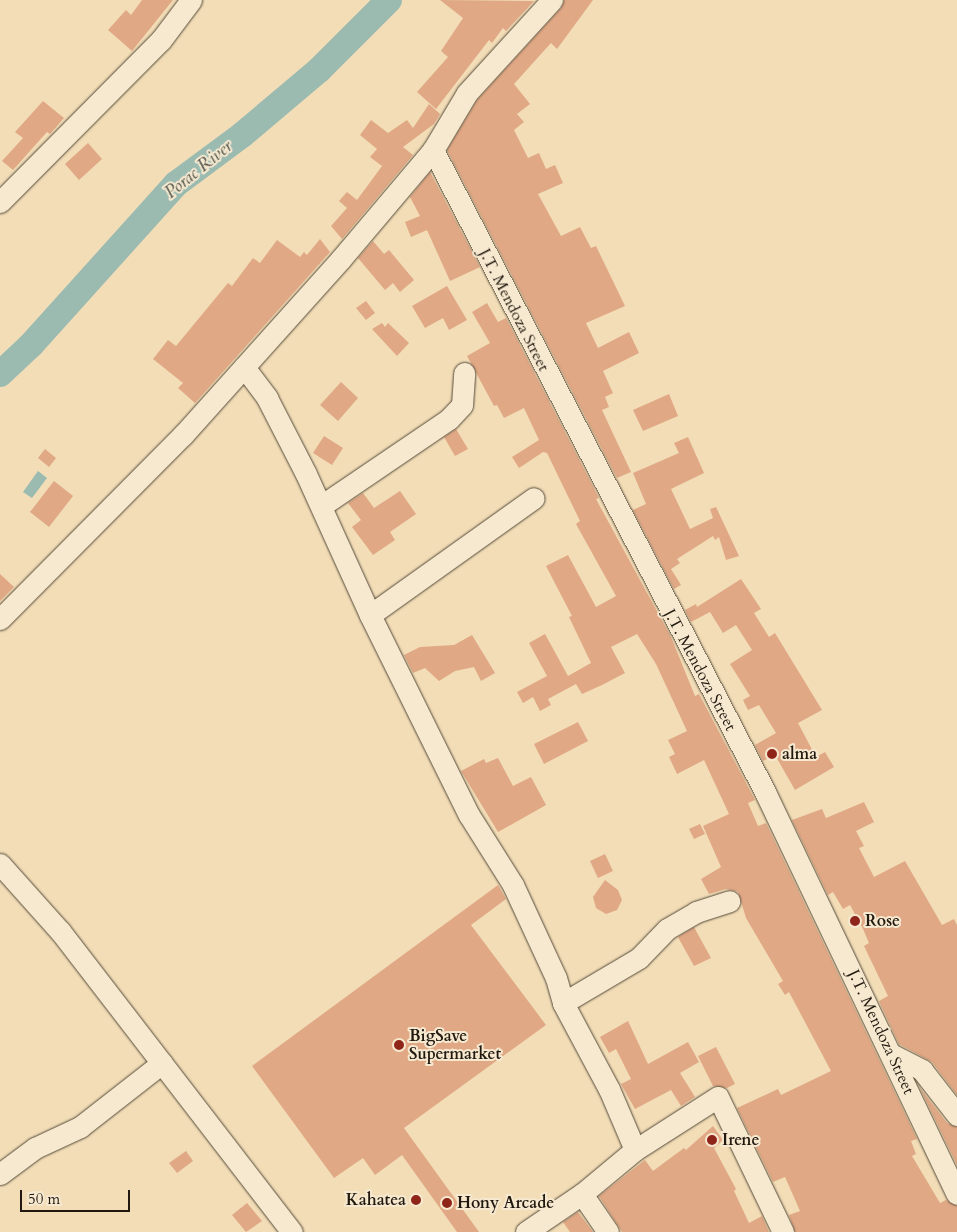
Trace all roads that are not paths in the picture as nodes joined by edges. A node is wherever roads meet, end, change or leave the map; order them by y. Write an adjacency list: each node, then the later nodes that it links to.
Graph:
1 (191, 0): 4 (street)
2 (552, 0): 3 (street)
3 (433, 150): 5 (street); 14 (street, J.T. Mendoza Street)
4 (0, 202)
5 (244, 367): 8 (street); 10 (street)
6 (464, 372): 8 (street)
7 (534, 498): 9 (street)
8 (321, 506): 9 (street)
9 (370, 615): 13 (street)
10 (0, 619)
11 (0, 864): 15 (street)
12 (729, 901): 13 (street)
13 (563, 1003): 17 (street)
14 (893, 1055): 16 (street); 20 (street, J.T. Mendoza Street)
15 (162, 1063): 18 (street); 21 (street)
16 (957, 1115)
17 (635, 1150): 19 (street); 24 (street)
18 (0, 1174)
19 (582, 1194): 22 (street); 23 (street)
20 (957, 1194)
21 (292, 1232)
22 (526, 1232)
23 (608, 1232)
24 (783, 1232)

